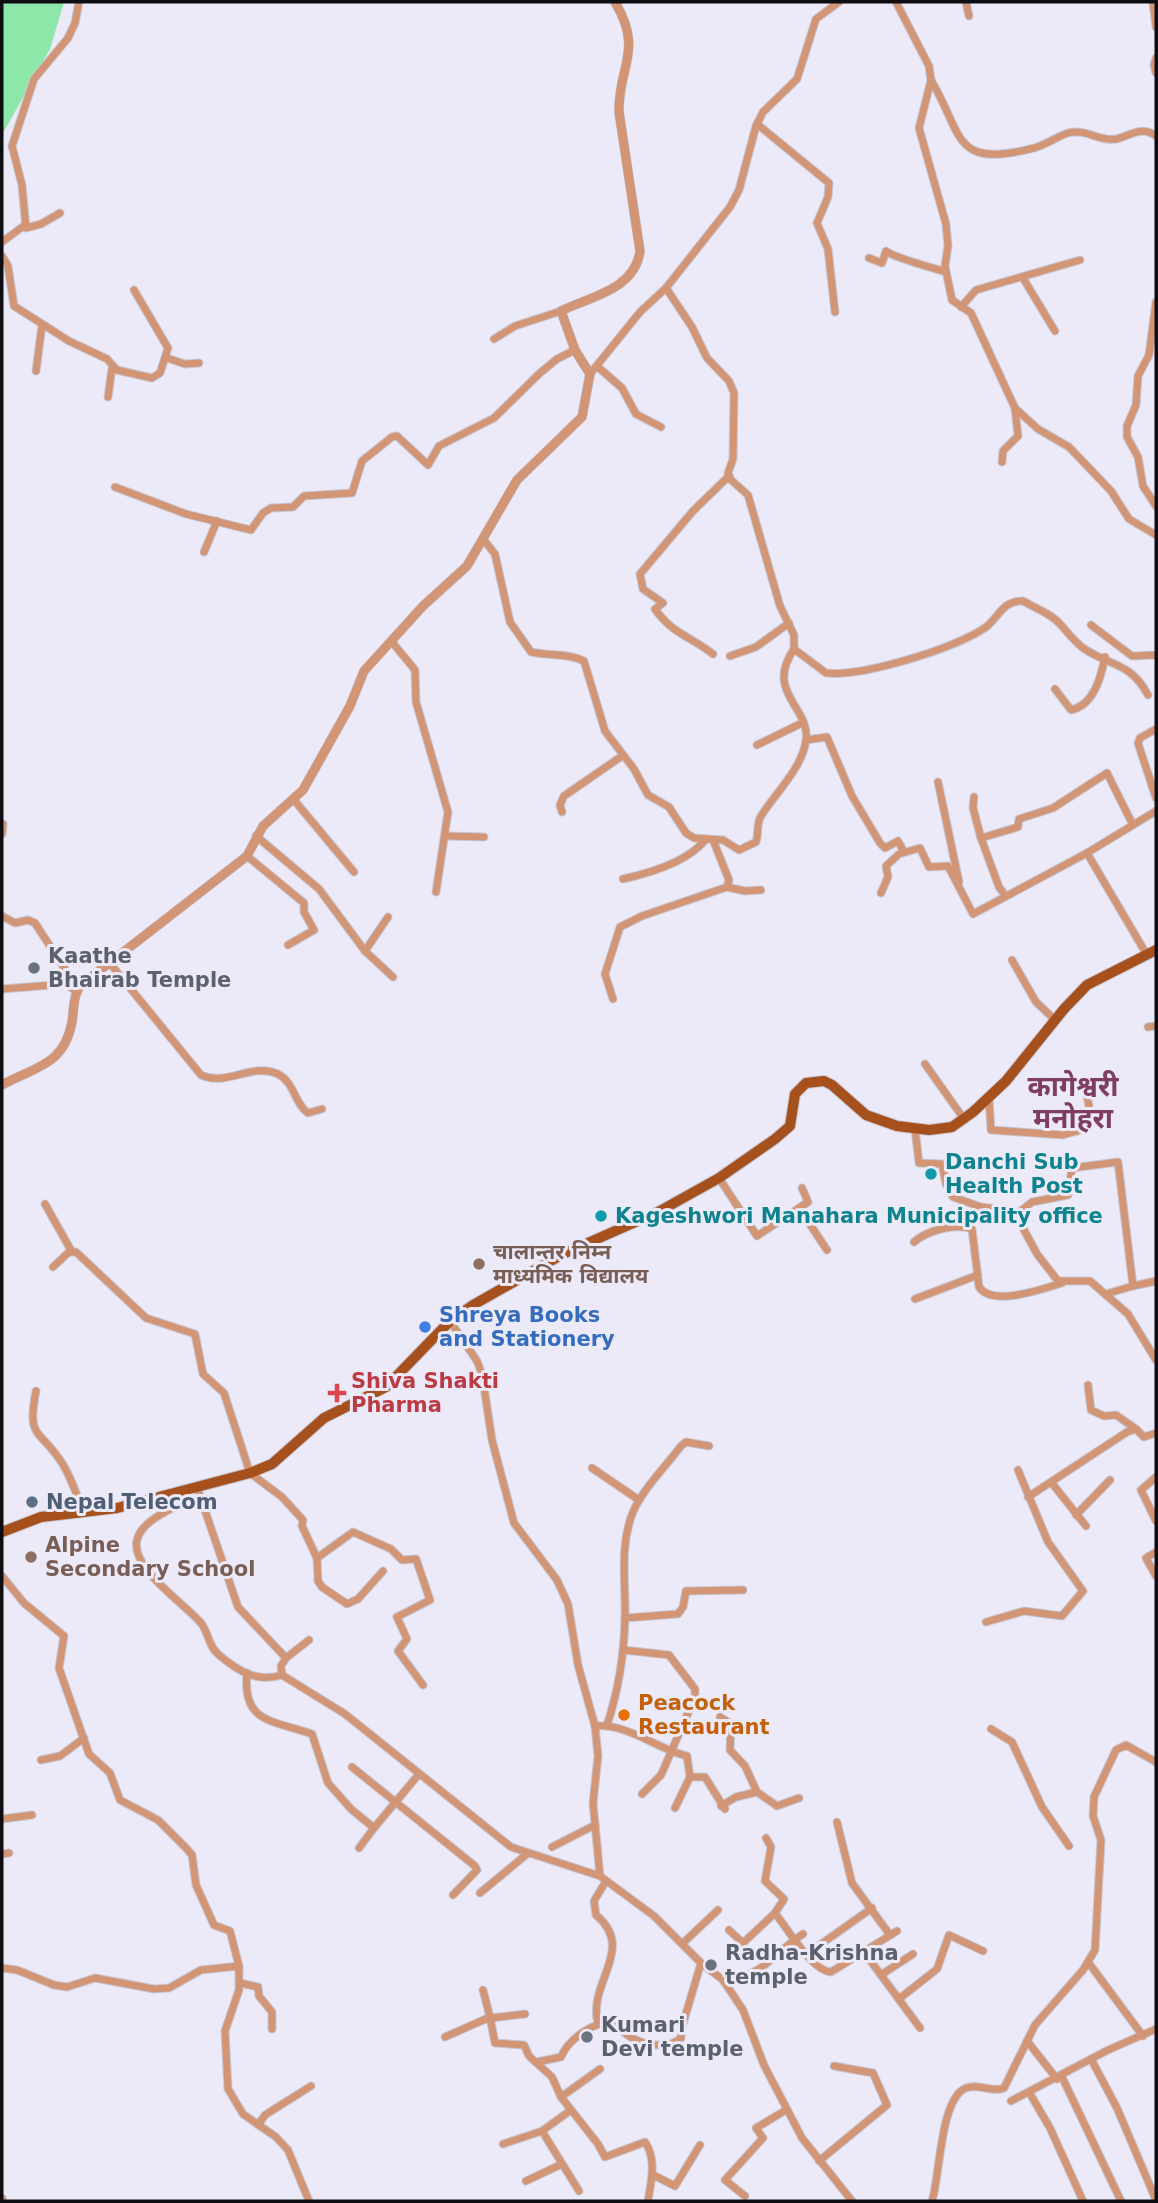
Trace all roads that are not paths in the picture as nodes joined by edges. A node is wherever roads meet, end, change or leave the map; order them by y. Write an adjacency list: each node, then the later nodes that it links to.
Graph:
1 (79, 2): 15 (street)
2 (615, 2): 26 (street)
3 (839, 2): 12 (street)
4 (896, 2): 11 (street)
5 (966, 2): 7 (street)
6 (1153, 2): 8 (street)
7 (969, 16)
8 (1156, 27)
9 (1156, 58): 10 (street)
10 (1156, 73)
11 (930, 80): 13 (street); 20 (street)
12 (757, 124): 22 (street); 27 (street)
13 (1156, 136)
14 (60, 213): 15 (street)
15 (25, 225): 16 (street)
16 (2, 242)
17 (2, 256): 28 (street)
18 (869, 258): 20 (street)
19 (1080, 260): 21 (street)
20 (946, 272): 25 (street)
21 (1023, 278): 25 (street); 29 (street)
22 (666, 288): 34 (street); 42 (street)
23 (134, 290): 32 (street)
24 (1156, 302): 44 (street)
25 (961, 307): 39 (street)
26 (561, 311): 30 (street); 31 (street)
27 (835, 312)
28 (42, 325): 35 (street); 36 (street)
29 (1055, 331)
30 (494, 339)
31 (575, 351): 37 (street); 45 (street)
32 (167, 358): 33 (street); 35 (street)
33 (199, 363)
34 (598, 367): 37 (street); 40 (street)
35 (112, 368): 38 (street)
36 (36, 371)
37 (590, 374): 47 (street)
38 (108, 397)
39 (1015, 408): 41 (street); 46 (street)
40 (661, 428)
41 (1002, 462)
42 (729, 476): 49 (street); 53 (street)
43 (115, 487): 45 (street)
44 (1156, 506)
45 (217, 521): 48 (street)
46 (1156, 535)
47 (482, 539): 51 (street); 63 (street)
48 (204, 552)
49 (789, 623): 52 (street); 55 (street)
50 (1091, 625): 54 (street)
51 (392, 642): 67 (street); 74 (street)
52 (794, 649): 56 (street); 59 (street)
53 (713, 654)
54 (1156, 655)
55 (730, 656)
56 (1105, 657): 57 (street); 58 (street)
57 (1055, 689)
58 (1148, 695)
59 (802, 723): 61 (street); 62 (street)
60 (1156, 729): 66 (street)
61 (806, 740): 77 (street); 78 (street)
62 (757, 745)
63 (622, 756): 69 (street); 77 (street)
64 (939, 782): 84 (street)
65 (974, 797): 76 (street)
66 (1156, 798)
67 (294, 800): 73 (street); 81 (street)
68 (1156, 811): 70 (street)
69 (562, 812)
70 (1132, 823): 76 (street); 79 (street)
71 (4, 824): 72 (street)
72 (2, 834)
73 (256, 836): 80 (street); 92 (street)
74 (446, 836): 75 (street); 86 (street)
75 (484, 837)
76 (981, 838): 88 (street)
77 (710, 840): 82 (street); 83 (street)
78 (904, 852): 84 (street); 87 (street)
79 (1087, 853): 88 (street); 93 (street)
80 (247, 856): 91 (street); 95 (street)
81 (354, 872)
82 (623, 879)
83 (727, 887): 85 (street); 99 (street)
84 (961, 889): 88 (street)
85 (761, 890)
86 (436, 892)
87 (881, 893)
88 (1005, 895)
89 (2, 916): 98 (street)
90 (388, 917): 92 (street)
91 (288, 945)
92 (365, 951): 96 (street)
93 (1152, 952): 100 (main road)
94 (1012, 960): 100 (street)
95 (108, 961): 98 (street); 105 (street)
96 (393, 977)
97 (2, 989): 98 (street)
98 (77, 990): 102 (street)
99 (613, 999)
100 (1055, 1020): 104 (main road)
101 (925, 1064): 106 (street)
102 (2, 1085)
103 (1085, 1086): 104 (street)
104 (989, 1098): 106 (main road)
105 (322, 1109)
106 (964, 1119): 107 (main road)
107 (915, 1129): 108 (main road); 112 (street)
108 (719, 1178): 111 (street); 123 (main road)
109 (802, 1188): 111 (street)
110 (45, 1204): 115 (street)
111 (799, 1208): 114 (street)
112 (1016, 1215): 119 (street); 120 (street)
113 (914, 1242): 117 (street)
114 (827, 1250)
115 (72, 1252): 116 (street); 132 (street)
116 (53, 1267)
117 (978, 1275): 119 (street); 122 (street)
118 (1156, 1281): 120 (street)
119 (1062, 1283): 121 (street)
120 (1133, 1286): 121 (street)
121 (1106, 1294): 124 (street)
122 (915, 1299)
123 (450, 1321): 132 (main road); 161 (street)
124 (1156, 1360)
125 (1088, 1385): 127 (street)
126 (36, 1391): 140 (street)
127 (1136, 1429): 128 (street); 135 (street)
128 (1156, 1433)
129 (709, 1446): 139 (street)
130 (592, 1468): 139 (street)
131 (1018, 1470): 138 (street)
132 (250, 1473): 136 (main road); 146 (street)
133 (1156, 1477): 142 (street)
134 (1110, 1480): 141 (street)
135 (1051, 1482): 138 (street); 141 (street)
136 (197, 1487): 137 (main road); 155 (street)
137 (182, 1491): 140 (main road); 156 (street)
138 (1028, 1497): 152 (street)
139 (639, 1500): 151 (street)
140 (83, 1512): 144 (main road)
141 (1076, 1515): 143 (street)
142 (1156, 1521)
143 (1086, 1527)
144 (2, 1532)
145 (1156, 1552): 149 (street)
146 (317, 1558): 147 (street); 158 (street)
147 (383, 1571)
148 (2, 1576): 163 (street)
149 (1156, 1576)
150 (743, 1590): 151 (street)
151 (625, 1618): 154 (street)
152 (986, 1622)
153 (309, 1640): 155 (street)
154 (623, 1650): 160 (street); 164 (street)
155 (286, 1658): 157 (street)
156 (247, 1673): 157 (street); 179 (street)
157 (282, 1675): 168 (street)
158 (423, 1685)
159 (720, 1717): 170 (street)
160 (607, 1725): 161 (street); 164 (street)
161 (595, 1726): 178 (street)
162 (991, 1730): 181 (street)
163 (84, 1738): 165 (street); 201 (street)
164 (671, 1753): 169 (street); 171 (street)
165 (41, 1760)
166 (1156, 1762): 199 (street)
167 (352, 1767): 173 (street)
168 (419, 1774): 173 (street); 184 (street)
169 (690, 1777): 170 (street); 174 (street)
170 (757, 1793): 172 (street)
171 (642, 1794)
172 (799, 1798)
173 (394, 1802): 179 (street); 187 (street)
174 (675, 1808)
175 (32, 1815): 176 (street)
176 (2, 1819)
177 (837, 1822): 188 (street)
178 (595, 1825): 182 (street); 185 (street)
179 (374, 1828): 183 (street)
180 (766, 1838): 190 (street)
181 (1069, 1846)
182 (552, 1847)
183 (359, 1848)
184 (527, 1854): 185 (street); 186 (street)
185 (603, 1879): 194 (street); 210 (street)
186 (480, 1893)
187 (453, 1895)
188 (872, 1908): 196 (street); 197 (street)
189 (718, 1910): 194 (street)
190 (775, 1913): 191 (street); 193 (street)
191 (729, 1930)
192 (803, 1934): 193 (street)
193 (795, 1939): 197 (street); 204 (street)
194 (683, 1943): 200 (street)
195 (983, 1951): 207 (street)
196 (864, 1952): 197 (street); 203 (street)
197 (807, 1954)
198 (913, 1954): 203 (street)
199 (1088, 1962): 214 (street); 216 (street)
200 (701, 1963): 204 (street); 210 (street)
201 (239, 1966): 202 (street); 205 (street)
202 (2, 1968)
203 (881, 1975): 207 (street)
204 (723, 1980): 227 (street)
205 (240, 1983): 212 (street); 228 (street)
206 (483, 1990): 209 (street)
207 (899, 1999): 211 (street)
208 (525, 2014): 209 (street)
209 (490, 2017): 215 (street); 218 (street)
210 (598, 2023): 218 (street)
211 (920, 2028)
212 (272, 2029)
213 (1156, 2029): 214 (street)
214 (1143, 2036): 217 (street)
215 (445, 2037)
216 (1027, 2041): 221 (street); 242 (street)
217 (1091, 2059): 221 (street); 238 (street)
218 (537, 2062): 224 (street)
219 (834, 2066): 232 (street)
220 (600, 2069): 224 (street)
221 (1059, 2078): 223 (street); 244 (street)
222 (311, 2086): 228 (street)
223 (1030, 2092): 225 (street); 243 (street)
224 (561, 2097): 226 (street)
225 (1011, 2101)
226 (571, 2110): 229 (street); 234 (street)
227 (786, 2110): 232 (street); 237 (street)
228 (258, 2125): 239 (street)
229 (542, 2131): 230 (street); 233 (street)
230 (503, 2144)
231 (700, 2145): 234 (street)
232 (819, 2161): 241 (street)
233 (562, 2164): 235 (street); 236 (street)
234 (653, 2175): 240 (street)
235 (526, 2181)
236 (579, 2192)
237 (745, 2196)
238 (1156, 2200)
239 (309, 2201)
240 (648, 2201)
241 (852, 2201)
242 (932, 2201)
243 (1083, 2201)
244 (1121, 2201)

